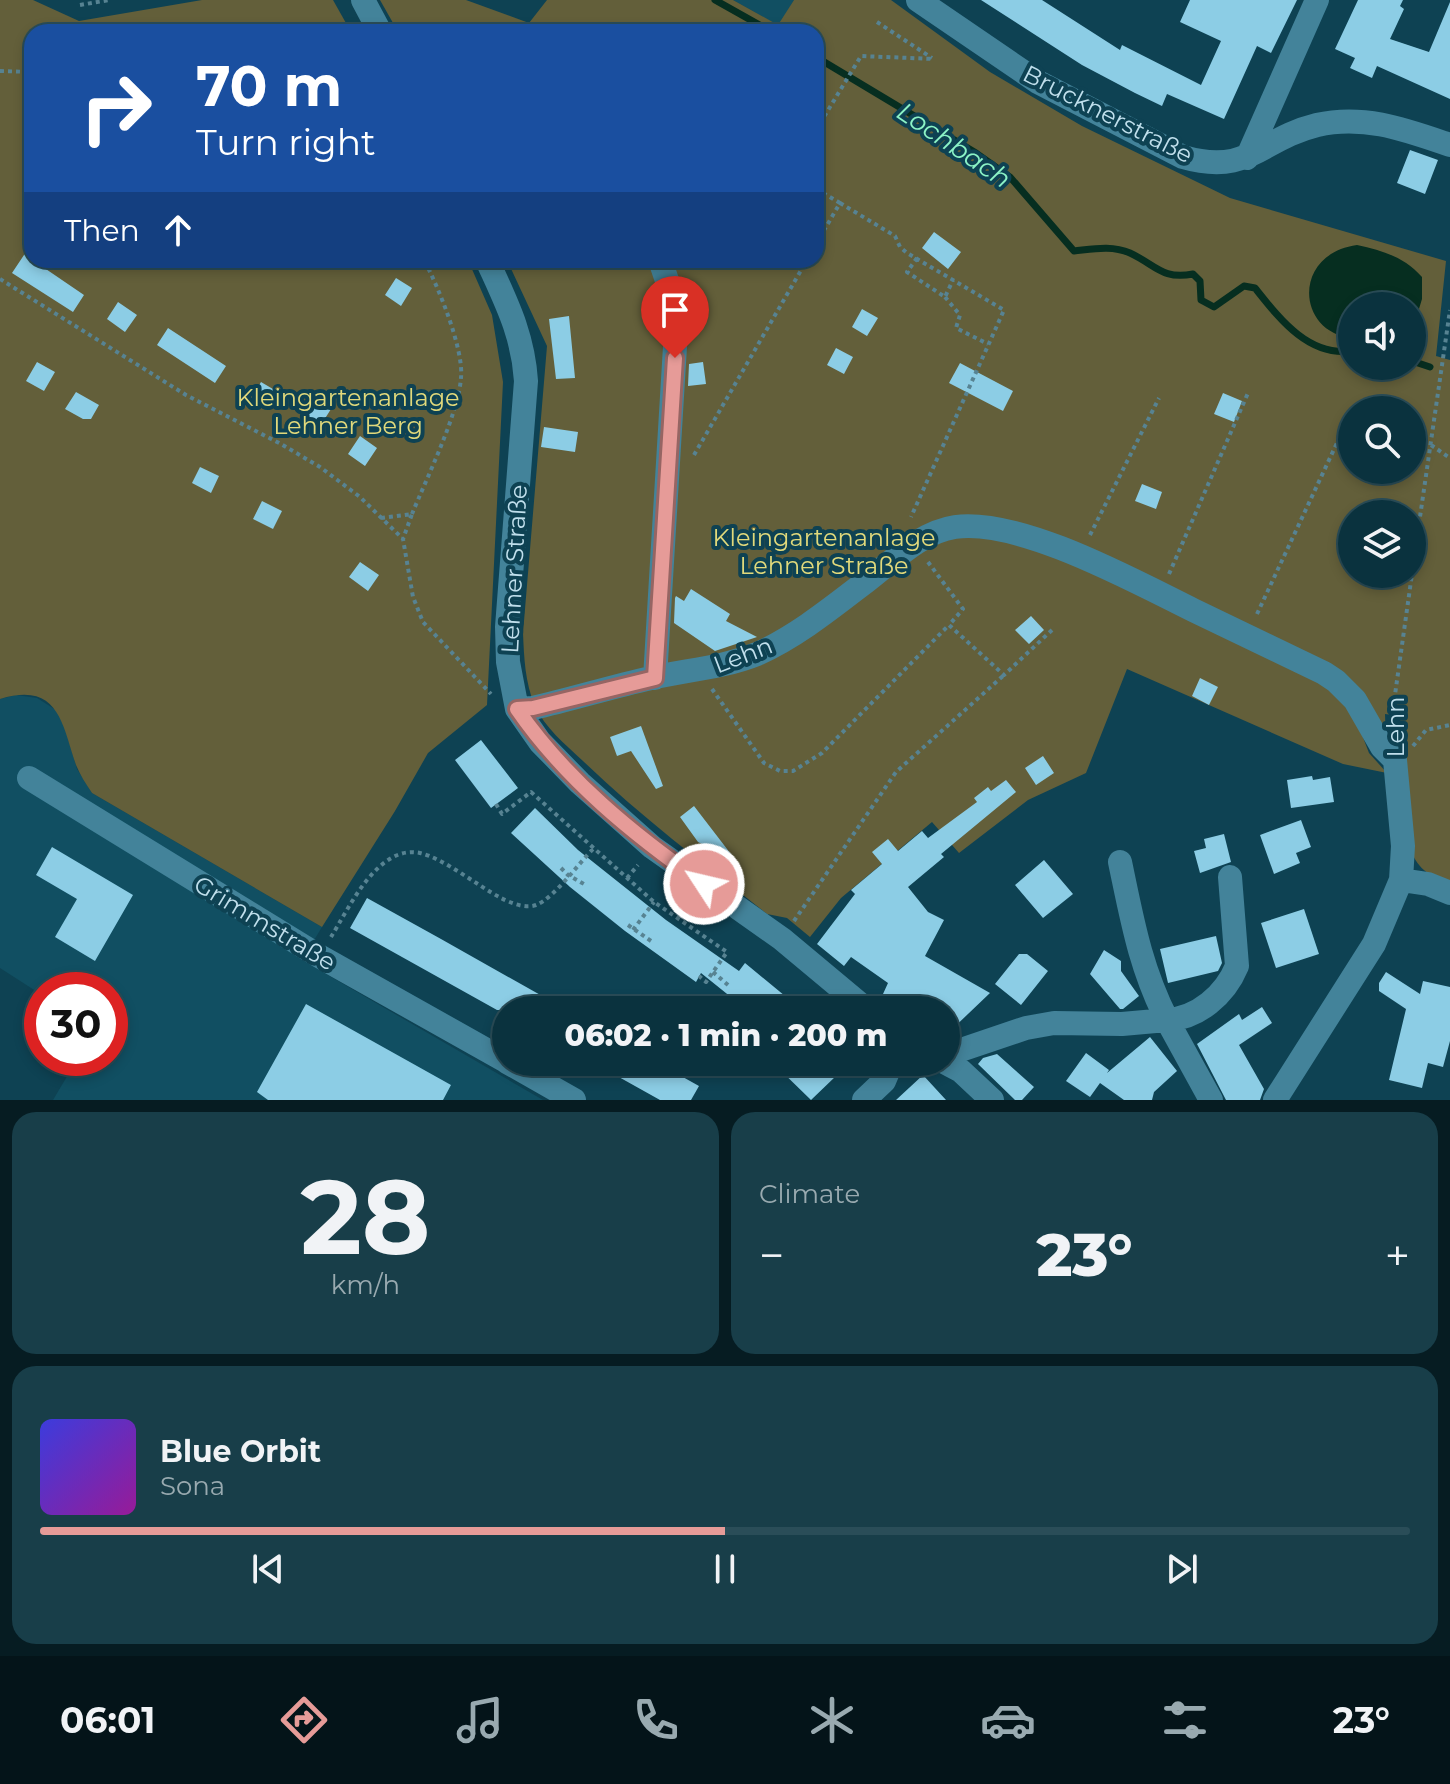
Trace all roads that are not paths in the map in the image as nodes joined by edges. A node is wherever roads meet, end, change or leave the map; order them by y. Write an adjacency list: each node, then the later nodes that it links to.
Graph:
1 (363, 0): 4 (street)
2 (918, 0): 6 (street, Brucknerstraße)
3 (1317, 0): 6 (street)
4 (376, 24)
5 (1450, 145): 6 (street, Brucknerstraße)
6 (1247, 158)
7 (490, 268): 10 (street, Lehner Straße)
8 (663, 268): 9 (street)
9 (655, 678): 10 (street, Lehn); 14 (street, Lehn)
10 (517, 709): 16 (street, Lehner Straße)
11 (29, 778): 19 (street, Grimmstraße)
12 (1120, 862): 17 (street)
13 (1230, 877): 17 (street)
14 (1401, 880): 15 (street); 27 (street, Lehn)
15 (1450, 893)
16 (850, 996)
17 (1167, 1020): 18 (street); 26 (street)
18 (960, 1050)
19 (492, 1054)
20 (960, 1070): 25 (street)
21 (531, 1076): 23 (street, Grimmstraße)
22 (886, 1076): 24 (street)
23 (574, 1100)
24 (864, 1100)
25 (992, 1100)
26 (1211, 1100)
27 (1275, 1100)

